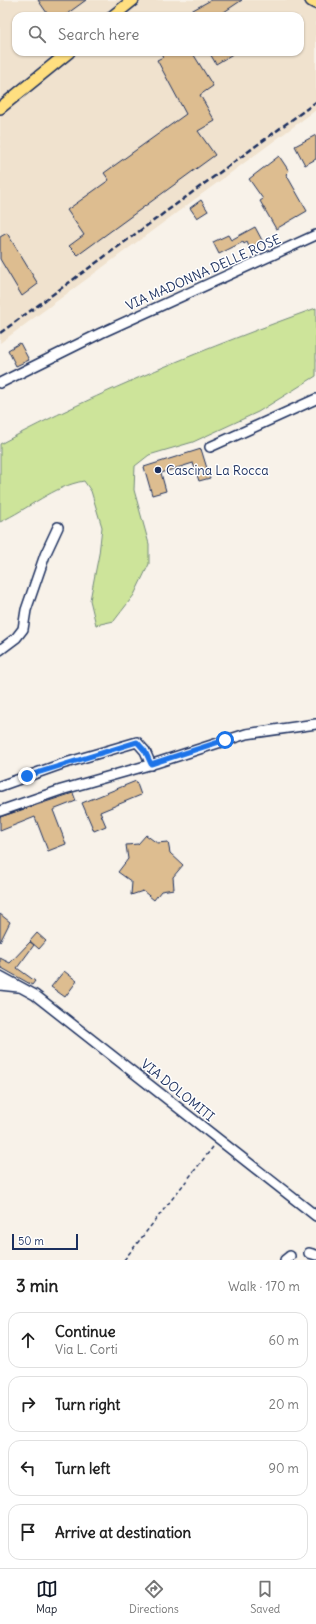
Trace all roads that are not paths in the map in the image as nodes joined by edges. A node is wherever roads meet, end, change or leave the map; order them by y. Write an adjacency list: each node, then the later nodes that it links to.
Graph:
1 (133, 0): 4 (main road)
2 (312, 0): 3 (highway)
3 (316, 2)
4 (118, 12)
5 (64, 56): 6 (main road)
6 (0, 108)
7 (316, 235): 8 (street, VIA MADONNA DELLE ROSE)
8 (0, 383)
9 (316, 399): 10 (street)
10 (210, 447)
11 (58, 527): 12 (street)
12 (0, 650)
13 (316, 724): 14 (street)
14 (151, 764): 15 (street); 16 (street)
15 (0, 786)
16 (0, 811)
17 (0, 976): 19 (street, VIA DOLOMITI)
18 (0, 985): 19 (street)
19 (23, 988): 20 (street, VIA DOLOMITI)
20 (316, 1216)

